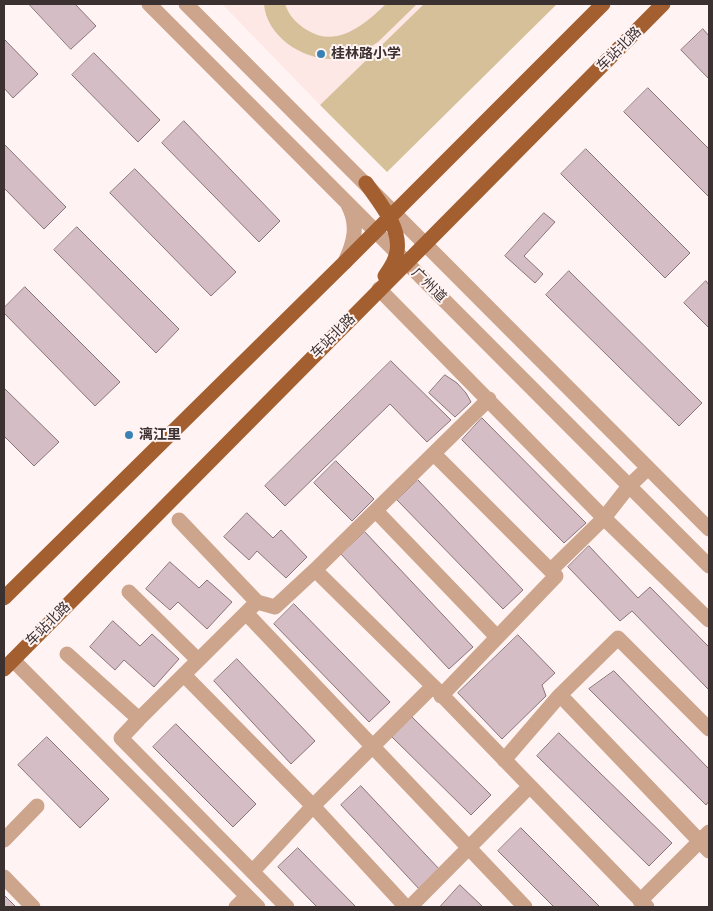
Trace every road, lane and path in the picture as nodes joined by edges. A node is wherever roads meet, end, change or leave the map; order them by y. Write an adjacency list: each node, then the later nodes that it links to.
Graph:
1 (149, 4): 5 (street, 广州道)
2 (186, 4): 6 (street, 广州道)
3 (602, 4): 6 (main road)
4 (663, 4): 8 (main road, 车站北路)
5 (347, 202): 7 (street, 广州道); 10 (street)
6 (392, 215): 7 (main road); 8 (street, 广州道); 9 (main road)
7 (376, 231): 9 (street, 广州道); 10 (main road)
8 (425, 243): 9 (main road, 车站北路); 14 (street, 广州道)
9 (402, 257): 11 (main road, 车站北路); 15 (street, 广州道)
10 (345, 262): 24 (main road)
11 (376, 293): 12 (street); 31 (main road, 车站北路)
12 (488, 400): 13 (street); 17 (street)
13 (434, 454): 16 (street); 22 (street)
14 (648, 468): 15 (street); 19 (street, 广州道)
15 (629, 486): 17 (street); 20 (street, 广州道)
16 (376, 511): 21 (street); 28 (street)
17 (604, 518): 22 (street); 27 (street)
18 (179, 520): 25 (street)
19 (709, 529)
20 (709, 566)
21 (316, 570): 25 (street); 33 (street)
22 (551, 570): 28 (street)
23 (129, 592): 30 (street)
24 (4, 598)
25 (258, 602): 26 (street)
26 (246, 613): 30 (street); 37 (street)
27 (709, 620)
28 (497, 637): 33 (street)
29 (66, 654): 35 (street)
30 (198, 660): 32 (street)
31 (8, 664): 47 (street)
32 (184, 675): 35 (street); 41 (street)
33 (437, 691): 37 (street); 38 (street)
34 (560, 695): 36 (street); 38 (street); 43 (street)
35 (138, 719): 45 (street)
36 (709, 729)
37 (372, 748): 41 (street); 44 (street)
38 (504, 760): 39 (street)
39 (529, 787): 44 (street); 48 (street)
40 (38, 806): 42 (street)
41 (313, 806): 45 (street); 52 (street)
42 (4, 840)
43 (706, 842): 48 (street)
44 (469, 848): 52 (street); 53 (street)
45 (253, 871): 51 (street)
46 (4, 877): 49 (street)
47 (253, 902): 50 (street)
48 (644, 904)
49 (33, 907)
50 (236, 907)
51 (287, 907)
52 (408, 907)
53 (525, 907)

